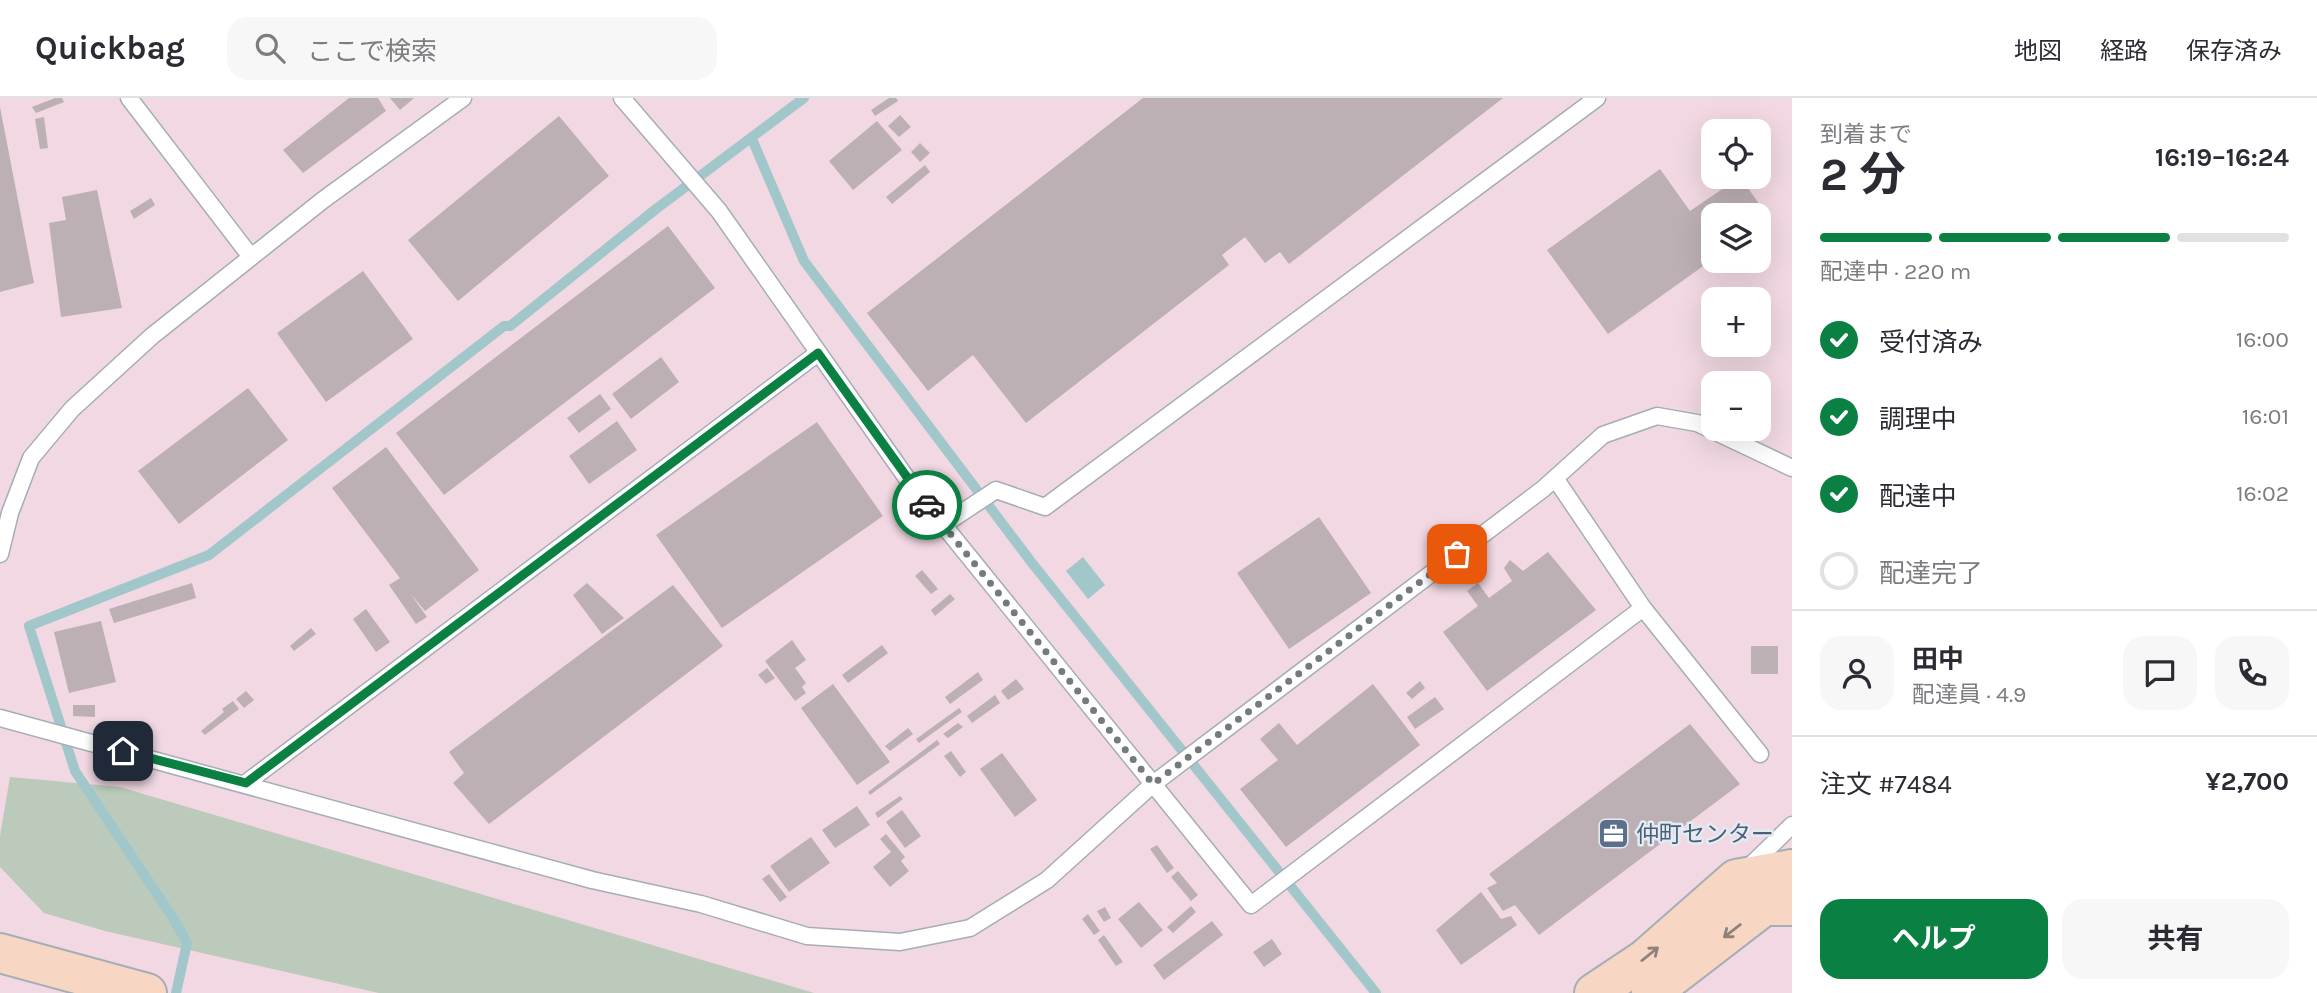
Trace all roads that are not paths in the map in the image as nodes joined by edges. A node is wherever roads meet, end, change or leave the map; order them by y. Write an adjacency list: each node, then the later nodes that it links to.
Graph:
1 (129, 98): 5 (lane)
2 (463, 98): 5 (lane)
3 (622, 98): 6 (lane)
4 (1597, 98): 9 (lane)
5 (251, 257): 10 (lane)
6 (818, 353): 9 (lane); 14 (lane)
7 (1792, 468): 8 (lane)
8 (1555, 478): 11 (lane); 15 (lane)
9 (943, 525): 15 (lane)
10 (0, 554)
11 (1643, 608): 13 (lane); 15 (lane)
12 (0, 718): 14 (lane)
13 (1760, 754)
14 (246, 783): 15 (lane)
15 (1153, 784)
16 (1792, 825): 18 (lane)
17 (1792, 869): 18 (street)
18 (1737, 879): 22 (street, one-way to 18)
19 (1792, 906): 23 (street, one-way to 23)
20 (0, 953): 21 (street)
21 (147, 993)
22 (1594, 993)
23 (1651, 993)

